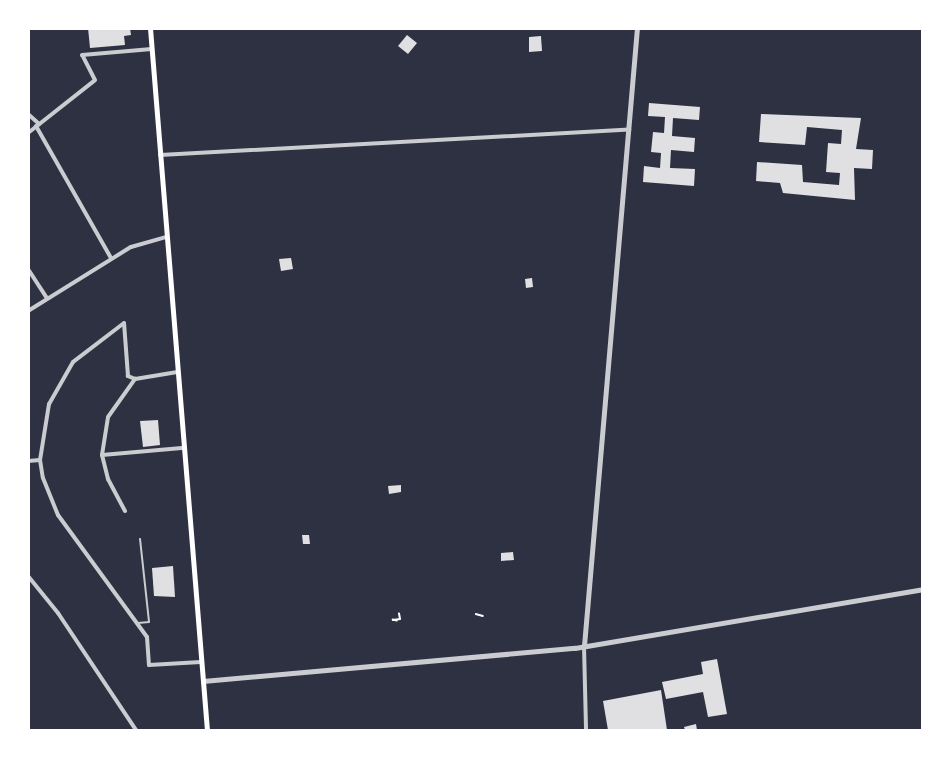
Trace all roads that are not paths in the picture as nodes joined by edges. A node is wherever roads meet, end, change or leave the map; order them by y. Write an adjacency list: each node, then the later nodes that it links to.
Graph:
1 (150, 28): 3 (main road)
2 (637, 28): 6 (street)
3 (152, 49): 5 (street); 8 (main road)
4 (28, 114): 5 (street)
5 (38, 125): 7 (street); 10 (street)
6 (628, 130): 8 (street); 25 (street)
7 (28, 133)
8 (160, 155): 9 (main road)
9 (167, 237): 10 (street); 14 (main road)
10 (111, 258): 12 (street)
11 (28, 269): 12 (street)
12 (47, 298): 13 (street)
13 (28, 312)
14 (177, 372): 15 (street); 16 (main road)
15 (135, 379): 17 (street); 18 (street)
16 (182, 448): 17 (street); 26 (main road)
17 (102, 454): 20 (street)
18 (40, 460): 19 (street); 24 (street)
19 (28, 461)
20 (125, 511)
21 (140, 539): 24 (lane)
22 (28, 576): 28 (street)
23 (922, 589): 25 (street)
24 (137, 623): 26 (street)
25 (584, 646): 27 (street); 31 (street)
26 (202, 662): 27 (main road)
27 (203, 681): 30 (main road)
28 (135, 729): 29 (street)
29 (128, 730)
30 (207, 730)
31 (586, 730)

